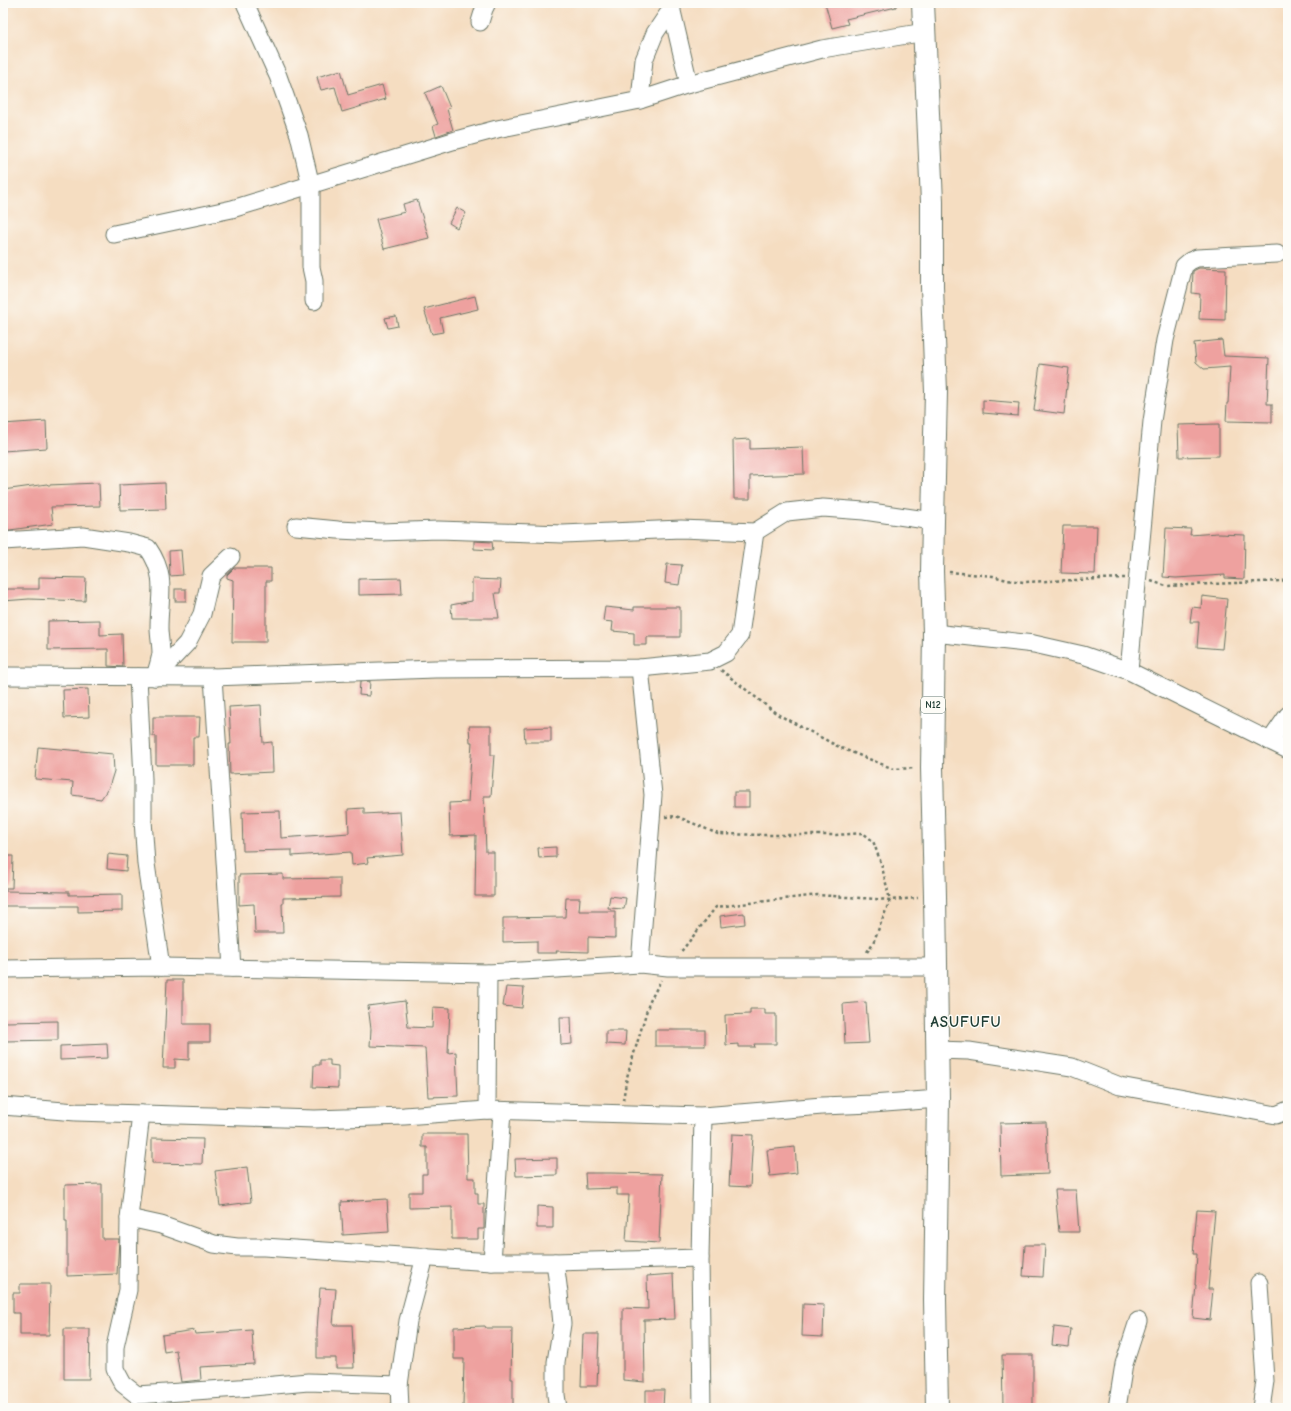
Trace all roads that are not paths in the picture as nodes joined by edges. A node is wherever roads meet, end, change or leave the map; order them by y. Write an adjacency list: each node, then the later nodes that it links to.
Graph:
1 (245, 3): 9 (street)
2 (487, 3): 5 (street)
3 (923, 3): 6 (highway, N12)
4 (671, 6): 7 (street); 8 (street)
5 (480, 22)
6 (925, 32): 7 (street); 13 (highway, N12)
7 (689, 84): 8 (street)
8 (640, 100): 9 (street)
9 (311, 186): 10 (street); 12 (street)
10 (114, 234)
11 (1277, 254): 20 (street)
12 (314, 301)
13 (932, 521): 15 (street); 18 (highway, N12)
14 (296, 526): 15 (street)
15 (755, 532): 19 (street)
16 (3, 541): 23 (street)
17 (231, 557): 23 (street)
18 (934, 633): 20 (street); 30 (highway, N12)
19 (640, 668): 24 (street); 28 (street)
20 (1129, 671): 26 (street)
21 (3, 676): 22 (street)
22 (138, 677): 23 (street); 29 (street)
23 (155, 677): 24 (street)
24 (213, 677): 31 (street)
25 (1288, 715): 26 (street)
26 (1270, 741): 27 (street)
27 (1288, 750)
28 (640, 964): 30 (street); 33 (street)
29 (161, 967): 31 (street); 32 (street)
30 (936, 967): 34 (highway, N12)
31 (232, 968): 33 (street)
32 (3, 969)
33 (488, 973): 37 (street)
34 (936, 1050): 35 (highway, N12); 38 (street)
35 (938, 1099): 40 (street); 52 (highway, N12)
36 (3, 1106): 39 (street)
37 (494, 1110): 39 (street); 40 (street); 44 (street)
38 (1288, 1110)
39 (141, 1114): 41 (street)
40 (703, 1116): 43 (street)
41 (129, 1218): 42 (street); 48 (street)
42 (425, 1257): 44 (street); 48 (street)
43 (700, 1258): 45 (street); 51 (street)
44 (492, 1262): 45 (street)
45 (555, 1262): 50 (street)
46 (1259, 1283): 54 (street)
47 (1138, 1321): 53 (street)
48 (399, 1385): 49 (street)
49 (400, 1408)
50 (558, 1408)
51 (702, 1408)
52 (937, 1408)
53 (1117, 1408)
54 (1261, 1408)

